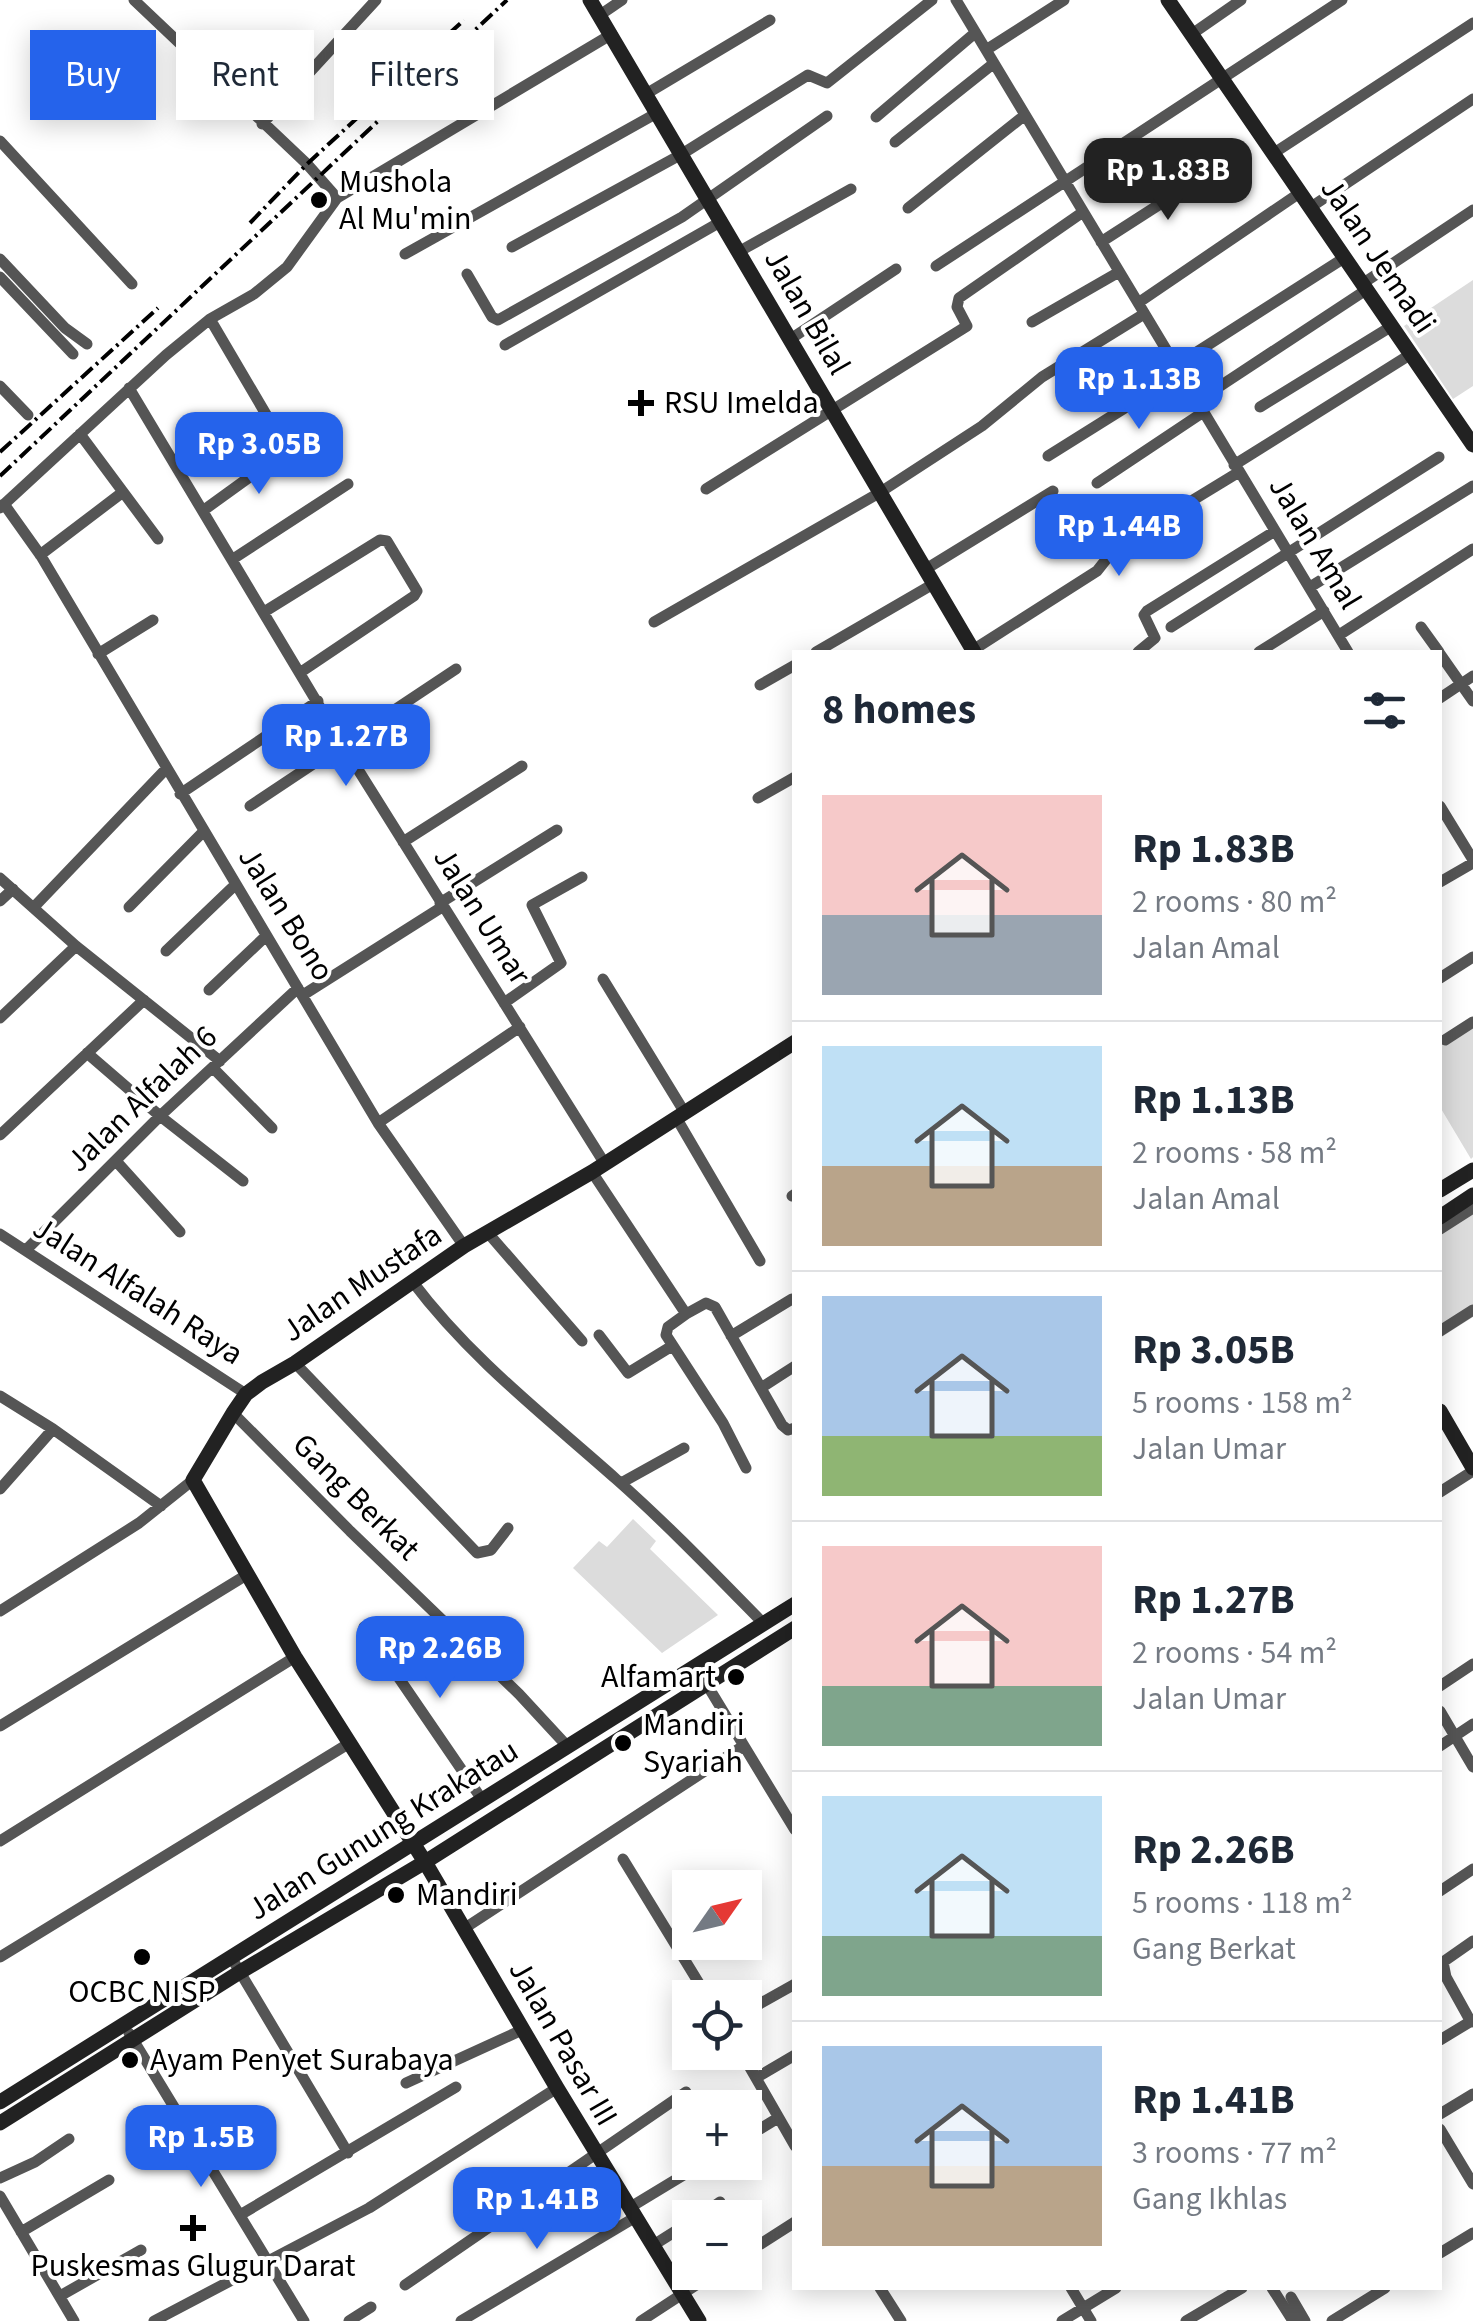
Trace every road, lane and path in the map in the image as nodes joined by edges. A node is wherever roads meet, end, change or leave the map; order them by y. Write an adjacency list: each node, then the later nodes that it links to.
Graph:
1 (134, 0): 25 (street)
2 (622, 0): 10 (street)
3 (932, 0): 29 (street)
4 (956, 0): 13 (street, Jalan Amal)
5 (1064, 0): 16 (street)
6 (1168, 0): 15 (main road, Jalan Jemadi)
7 (1242, 0): 15 (street)
8 (1342, 0): 18 (street)
9 (370, 2): 25 (street)
10 (595, 7): 14 (main road, Jalan Bilal)
11 (770, 20): 19 (street)
12 (1473, 23): 28 (street)
13 (976, 33): 16 (street, Jalan Amal); 24 (street)
14 (612, 34): 19 (main road, Jalan Bilal); 34 (street)
15 (1192, 34): 18 (main road, Jalan Jemadi)
16 (986, 50): 17 (street, Jalan Amal)
17 (993, 64): 22 (street, Jalan Amal); 27 (street)
18 (1222, 78): 28 (main road, Jalan Jemadi); 31 (street)
19 (646, 94): 21 (main road, Jalan Bilal)
20 (1473, 99): 36 (street)
21 (657, 112): 29 (main road, Jalan Bilal); 44 (street)
22 (1024, 115): 31 (street, Jalan Amal); 37 (street)
23 (827, 116): 35 (street)
24 (876, 117)
25 (262, 124): 34 (street)
26 (0, 141): 52 (street)
27 (895, 142)
28 (1274, 153): 33 (main road, Jalan Jemadi)
29 (682, 154): 35 (main road, Jalan Bilal); 42 (street)
30 (1213, 170): 41 (street)
31 (1064, 180): 39 (street, Jalan Amal); 47 (street)
32 (851, 189): 43 (street)
33 (1300, 192): 36 (main road, Jalan Jemadi); 54 (street)
34 (337, 198): 55 (street)
35 (709, 199): 40 (main road, Jalan Bilal); 50 (street)
36 (1311, 206): 45 (main road, Jalan Jemadi)
37 (908, 208)
38 (1473, 210): 53 (street)
39 (1084, 212): 41 (street, Jalan Amal); 68 (street)
40 (722, 222): 43 (main road, Jalan Bilal); 60 (street)
41 (1101, 242): 49 (street, Jalan Amal)
42 (512, 248)
43 (740, 252): 58 (main road, Jalan Bilal)
44 (405, 254)
45 (1344, 258): 53 (main road, Jalan Jemadi); 63 (street)
46 (0, 259): 59 (street)
47 (936, 266)
48 (896, 269): 58 (street)
49 (1120, 272): 54 (street, Jalan Amal); 56 (street)
50 (468, 274)
51 (0, 276): 61 (street)
52 (132, 284)
53 (1364, 287): 57 (main road, Jalan Jemadi); 67 (street)
54 (1141, 309): 63 (street, Jalan Amal); 81 (street)
55 (210, 320): 65 (street); 83 (street)
56 (1032, 322)
57 (1392, 326): 62 (main road, Jalan Jemadi); 66 (street)
58 (792, 338): 68 (main road, Jalan Bilal)
59 (88, 344)
60 (506, 345)
61 (73, 354)
62 (1411, 354): 71 (main road, Jalan Jemadi); 74 (street)
63 (1177, 370): 67 (street, Jalan Amal); 72 (street)
64 (0, 386): 69 (street)
65 (128, 388): 70 (street); 83 (street, Jalan Umar)
66 (1260, 407)
67 (1199, 408): 74 (street, Jalan Amal); 75 (street)
68 (834, 412): 78 (street); 81 (main road, Jalan Bilal)
69 (28, 415)
70 (80, 434): 80 (street); 82 (street)
71 (1473, 444)
72 (1048, 456)
73 (1439, 457): 87 (street)
74 (1237, 468): 84 (street, Jalan Amal); 101 (street)
75 (1097, 482)
76 (348, 484): 89 (street)
77 (1473, 486): 91 (street)
78 (706, 489)
79 (1053, 490): 90 (street)
80 (123, 492): 85 (street); 88 (street)
81 (880, 493): 90 (main road, Jalan Bilal); 95 (street)
82 (2, 506): 88 (street, Jalan Bono)
83 (204, 510): 89 (street, Jalan Umar)
84 (1275, 531): 87 (street, Jalan Amal); 102 (street)
85 (158, 539)
86 (1473, 549): 98 (street)
87 (1288, 552): 91 (street, Jalan Amal); 97 (street)
88 (40, 555): 106 (street, Jalan Bono)
89 (233, 559): 92 (street, Jalan Umar)
90 (930, 576): 99 (street); 100 (main road, Jalan Bilal)
91 (1310, 587): 93 (street, Jalan Amal)
92 (264, 612): 110 (street, Jalan Umar); 110 (street)
93 (1324, 612): 98 (street, Jalan Amal); 103 (street)
94 (153, 620): 106 (street)
95 (654, 622)
96 (1421, 626): 105 (street)
97 (1171, 627)
98 (1339, 636): 104 (street, Jalan Amal)
99 (819, 650)
100 (972, 650)
101 (976, 650)
102 (1142, 650)
103 (1262, 650)
104 (1347, 650)
105 (1438, 650)
106 (98, 654): 119 (street, Jalan Bono)
107 (1442, 656): 112 (street)
108 (792, 666): 113 (street)
109 (456, 670): 117 (street)
110 (301, 672): 115 (street, Jalan Umar)
111 (1473, 676): 112 (street)
112 (1461, 684): 114 (street); 116 (street)
113 (760, 685)
114 (1442, 697)
115 (318, 701): 117 (street, Jalan Umar); 121 (street)
116 (1473, 702)
117 (342, 744): 123 (street); 127 (street, Jalan Umar)
118 (522, 766): 127 (street)
119 (166, 769): 121 (street, Jalan Bono); 137 (street)
120 (792, 779): 122 (street)
121 (180, 794): 126 (street, Jalan Bono)
122 (758, 798)
123 (250, 806)
124 (1442, 809): 128 (street)
125 (556, 830): 135 (street, Jalan Alfalah 6)
126 (203, 832): 132 (street, Jalan Bono); 136 (street)
127 (403, 842): 135 (street, Jalan Umar)
128 (1473, 862): 131 (street)
129 (582, 877): 147 (street)
130 (0, 878): 133 (street)
131 (1442, 881)
132 (235, 884): 138 (street, Jalan Bono); 140 (street)
133 (12, 889): 134 (street); 137 (street)
134 (0, 901)
135 (441, 905): 145 (street, Jalan Alfalah 6); 147 (street, Jalan Umar)
136 (129, 906)
137 (34, 907): 139 (street)
138 (266, 936): 144 (street); 145 (street, Jalan Bono)
139 (76, 946): 146 (street); 148 (street)
140 (166, 951)
141 (1473, 957): 142 (street)
142 (1442, 977)
143 (604, 979): 156 (street)
144 (209, 990)
145 (301, 992): 154 (street, Jalan Alfalah 6); 157 (street, Jalan Bono)
146 (144, 1000): 153 (street); 154 (street)
147 (504, 1003): 150 (street, Jalan Umar)
148 (0, 1018)
149 (1473, 1022): 151 (street)
150 (520, 1027): 157 (street); 161 (street, Jalan Umar)
151 (1444, 1040)
152 (792, 1049): 156 (main road, Jalan Mustafa)
153 (87, 1053): 155 (street); 159 (street)
154 (217, 1064): 155 (street, Jalan Alfalah 6); 158 (street)
155 (160, 1116): 160 (street, Jalan Alfalah 6); 163 (street)
156 (681, 1116): 161 (main road, Jalan Mustafa); 174 (street)
157 (378, 1124): 172 (street, Jalan Bono)
158 (272, 1128)
159 (0, 1134)
160 (116, 1161): 169 (street); 173 (street, Jalan Alfalah 6)
161 (598, 1168): 170 (main road, Jalan Mustafa); 178 (street, Jalan Umar)
162 (1473, 1170): 164 (main road)
163 (243, 1181)
164 (1442, 1189)
165 (1473, 1196): 167 (main road)
166 (1473, 1208): 168 (street)
167 (1442, 1216)
168 (1442, 1228)
169 (180, 1232)
170 (488, 1232): 172 (main road, Jalan Mustafa); 182 (street)
171 (0, 1234): 173 (street, Jalan Alfalah Raya)
172 (464, 1246): 175 (main road, Jalan Mustafa)
173 (26, 1250): 187 (street, Jalan Alfalah Raya)
174 (760, 1261)
175 (412, 1281): 184 (main road, Jalan Mustafa); 197 (street)
176 (792, 1299): 181 (street)
177 (1473, 1310): 179 (street)
178 (686, 1314): 181 (street); 183 (street)
179 (1442, 1330)
180 (599, 1334): 183 (street)
181 (732, 1336): 186 (street)
182 (582, 1341)
183 (672, 1346): 194 (street)
184 (295, 1363): 187 (main road, Jalan Mustafa); 201 (street)
185 (792, 1368): 186 (street)
186 (761, 1388): 192 (street)
187 (246, 1394): 189 (main road, Jalan Mustafa)
188 (0, 1396): 191 (street)
189 (233, 1413): 196 (main road, Jalan Mustafa); 220 (street, Gang Berkat)
190 (1442, 1415): 195 (main road)
191 (53, 1429): 198 (street); 200 (street)
192 (792, 1429)
193 (684, 1448): 197 (street)
194 (746, 1468)
195 (1473, 1470): 199 (street)
196 (193, 1480): 200 (street, Jalan Mustafa); 202 (main road, Jalan Pasar III)
197 (621, 1484): 205 (street)
198 (0, 1490)
199 (1442, 1491)
200 (161, 1506): 204 (street, Jalan Mustafa)
201 (508, 1528)
202 (248, 1574): 208 (main road, Jalan Pasar III); 215 (street)
203 (792, 1606): 205 (main road, Jalan Gunung Krakatau)
204 (0, 1611)
205 (764, 1624): 210 (main road, Jalan Gunung Krakatau)
206 (364, 1626): 222 (street)
207 (792, 1630): 211 (main road, Jalan Gunung Krakatau)
208 (295, 1657): 217 (main road, Jalan Pasar III); 224 (street)
209 (1473, 1664): 212 (street)
210 (695, 1665): 211 (street); 220 (main road, Jalan Gunung Krakatau)
211 (706, 1682): 219 (street); 227 (main road, Jalan Gunung Krakatau)
212 (1442, 1685)
213 (1442, 1714): 216 (street)
214 (1473, 1724): 216 (street)
215 (0, 1726)
216 (1455, 1736): 218 (street); 221 (street)
217 (348, 1744): 225 (main road, Jalan Pasar III); 232 (street)
218 (1442, 1745)
219 (743, 1746): 223 (street); 230 (street)
220 (568, 1747): 222 (main road, Jalan Gunung Krakatau)
221 (1473, 1767)
222 (481, 1798): 225 (main road, Jalan Gunung Krakatau)
223 (792, 1825)
224 (0, 1842)
225 (412, 1843): 227 (main road, Jalan Pasar III); 233 (main road, Jalan Gunung Krakatau)
226 (623, 1859): 234 (street)
227 (425, 1862): 230 (main road, Jalan Pasar III); 233 (main road, Jalan Gunung Krakatau)
228 (1473, 1869): 229 (street)
229 (1442, 1889)
230 (464, 1928): 238 (main road, Jalan Pasar III)
231 (1473, 1942): 237 (street)
232 (0, 1956)
233 (236, 1964): 239 (main road, Jalan Gunung Krakatau); 257 (street)
234 (697, 1980)
235 (792, 1986): 236 (street)
236 (762, 2002)
237 (1472, 2021): 240 (street)
238 (522, 2030): 244 (street); 246 (main road, Jalan Pasar III)
239 (128, 2032): 248 (main road, Jalan Gunung Krakatau); 252 (main road, Jalan Gunung Krakatau); 265 (street)
240 (1442, 2039)
241 (792, 2057): 243 (street)
242 (754, 2070): 243 (street)
243 (758, 2077): 251 (street)
244 (406, 2083)
245 (456, 2087): 257 (street)
246 (557, 2088): 258 (main road, Jalan Pasar III); 274 (street)
247 (1473, 2094): 250 (street)
248 (0, 2102)
249 (672, 2102): 258 (street)
250 (1442, 2113)
251 (778, 2118): 253 (street); 256 (street)
252 (0, 2123)
253 (762, 2128)
254 (1442, 2132): 262 (street)
255 (69, 2140): 259 (street)
256 (792, 2141)
257 (348, 2153): 265 (street)
258 (596, 2154): 264 (main road, Jalan Pasar III); 275 (street)
259 (0, 2178)
260 (108, 2180): 267 (street)
261 (679, 2180): 264 (street)
262 (1473, 2184)
263 (0, 2196): 267 (street)
264 (632, 2213): 271 (main road, Jalan Pasar III); 292 (street)
265 (240, 2215): 274 (street)
266 (792, 2224): 270 (street)
267 (21, 2232): 284 (street)
268 (1473, 2232): 273 (street)
269 (672, 2233): 271 (street)
270 (762, 2243)
271 (652, 2246): 283 (main road, Jalan Pasar III)
272 (141, 2250): 284 (street)
273 (1442, 2252)
274 (268, 2261): 289 (street); 290 (street)
275 (405, 2285)
276 (688, 2290): 283 (street)
277 (881, 2290): 295 (street)
278 (1072, 2290): 287 (street)
279 (1113, 2290): 287 (street)
280 (1239, 2290): 298 (street)
281 (1273, 2290): 299 (street)
282 (1382, 2290): 301 (street)
283 (682, 2294): 293 (street); 294 (main road, Jalan Pasar III)
284 (60, 2296): 288 (street)
285 (1291, 2298): 300 (street)
286 (371, 2307): 291 (street)
287 (1083, 2308): 296 (street); 297 (street)
288 (74, 2321)
289 (154, 2321)
290 (304, 2321)
291 (349, 2321)
292 (461, 2321)
293 (641, 2321)
294 (698, 2321)
295 (901, 2321)
296 (1062, 2321)
297 (1091, 2321)
298 (1186, 2321)
299 (1292, 2321)
300 (1305, 2321)
301 (1332, 2321)

